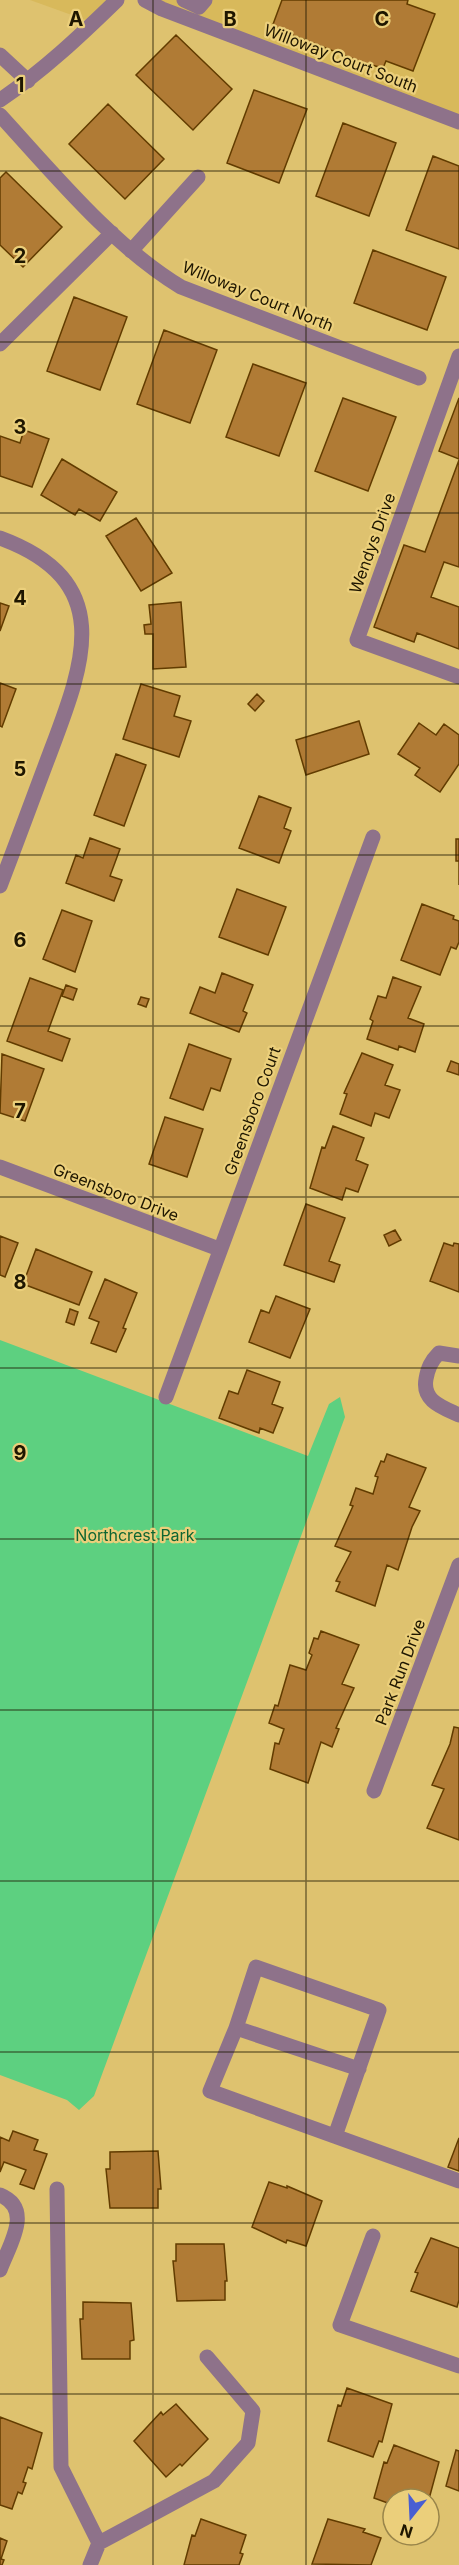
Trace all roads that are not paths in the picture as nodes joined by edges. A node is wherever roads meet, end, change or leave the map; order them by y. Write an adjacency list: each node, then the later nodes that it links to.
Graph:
1 (145, 0): 9 (street, Willoway Court South)
2 (184, 0): 3 (street)
3 (205, 0)
4 (111, 2): 6 (street)
5 (0, 55): 6 (street)
6 (28, 81): 7 (street)
7 (0, 100)
8 (0, 115): 11 (street, Willoway Court North)
9 (459, 122)
10 (198, 177): 12 (street)
11 (112, 233): 12 (street, Willoway Court North); 13 (street)
12 (131, 250): 15 (street, Willoway Court North)
13 (0, 344)
14 (459, 356): 17 (street, Wendys Drive)
15 (419, 378)
16 (0, 538): 19 (street)
17 (459, 677)
18 (373, 837): 21 (street, Greensboro Court)
19 (0, 886)
20 (0, 1167): 21 (street, Greensboro Drive)
21 (219, 1250): 23 (street, Greensboro Court)
22 (459, 1356): 24 (street)
23 (166, 1397)
24 (459, 1415)
25 (459, 1565): 26 (street, Park Run Drive)
26 (374, 1791)
27 (236, 2028): 28 (street); 28 (street); 29 (street)
28 (359, 2070): 29 (street)
29 (334, 2136): 30 (street)
30 (459, 2181)
31 (57, 2189): 37 (street)
32 (0, 2194): 34 (street)
33 (373, 2236): 36 (street)
34 (0, 2270)
35 (207, 2357): 37 (street)
36 (459, 2366)
37 (99, 2542): 38 (street)
38 (90, 2565)

